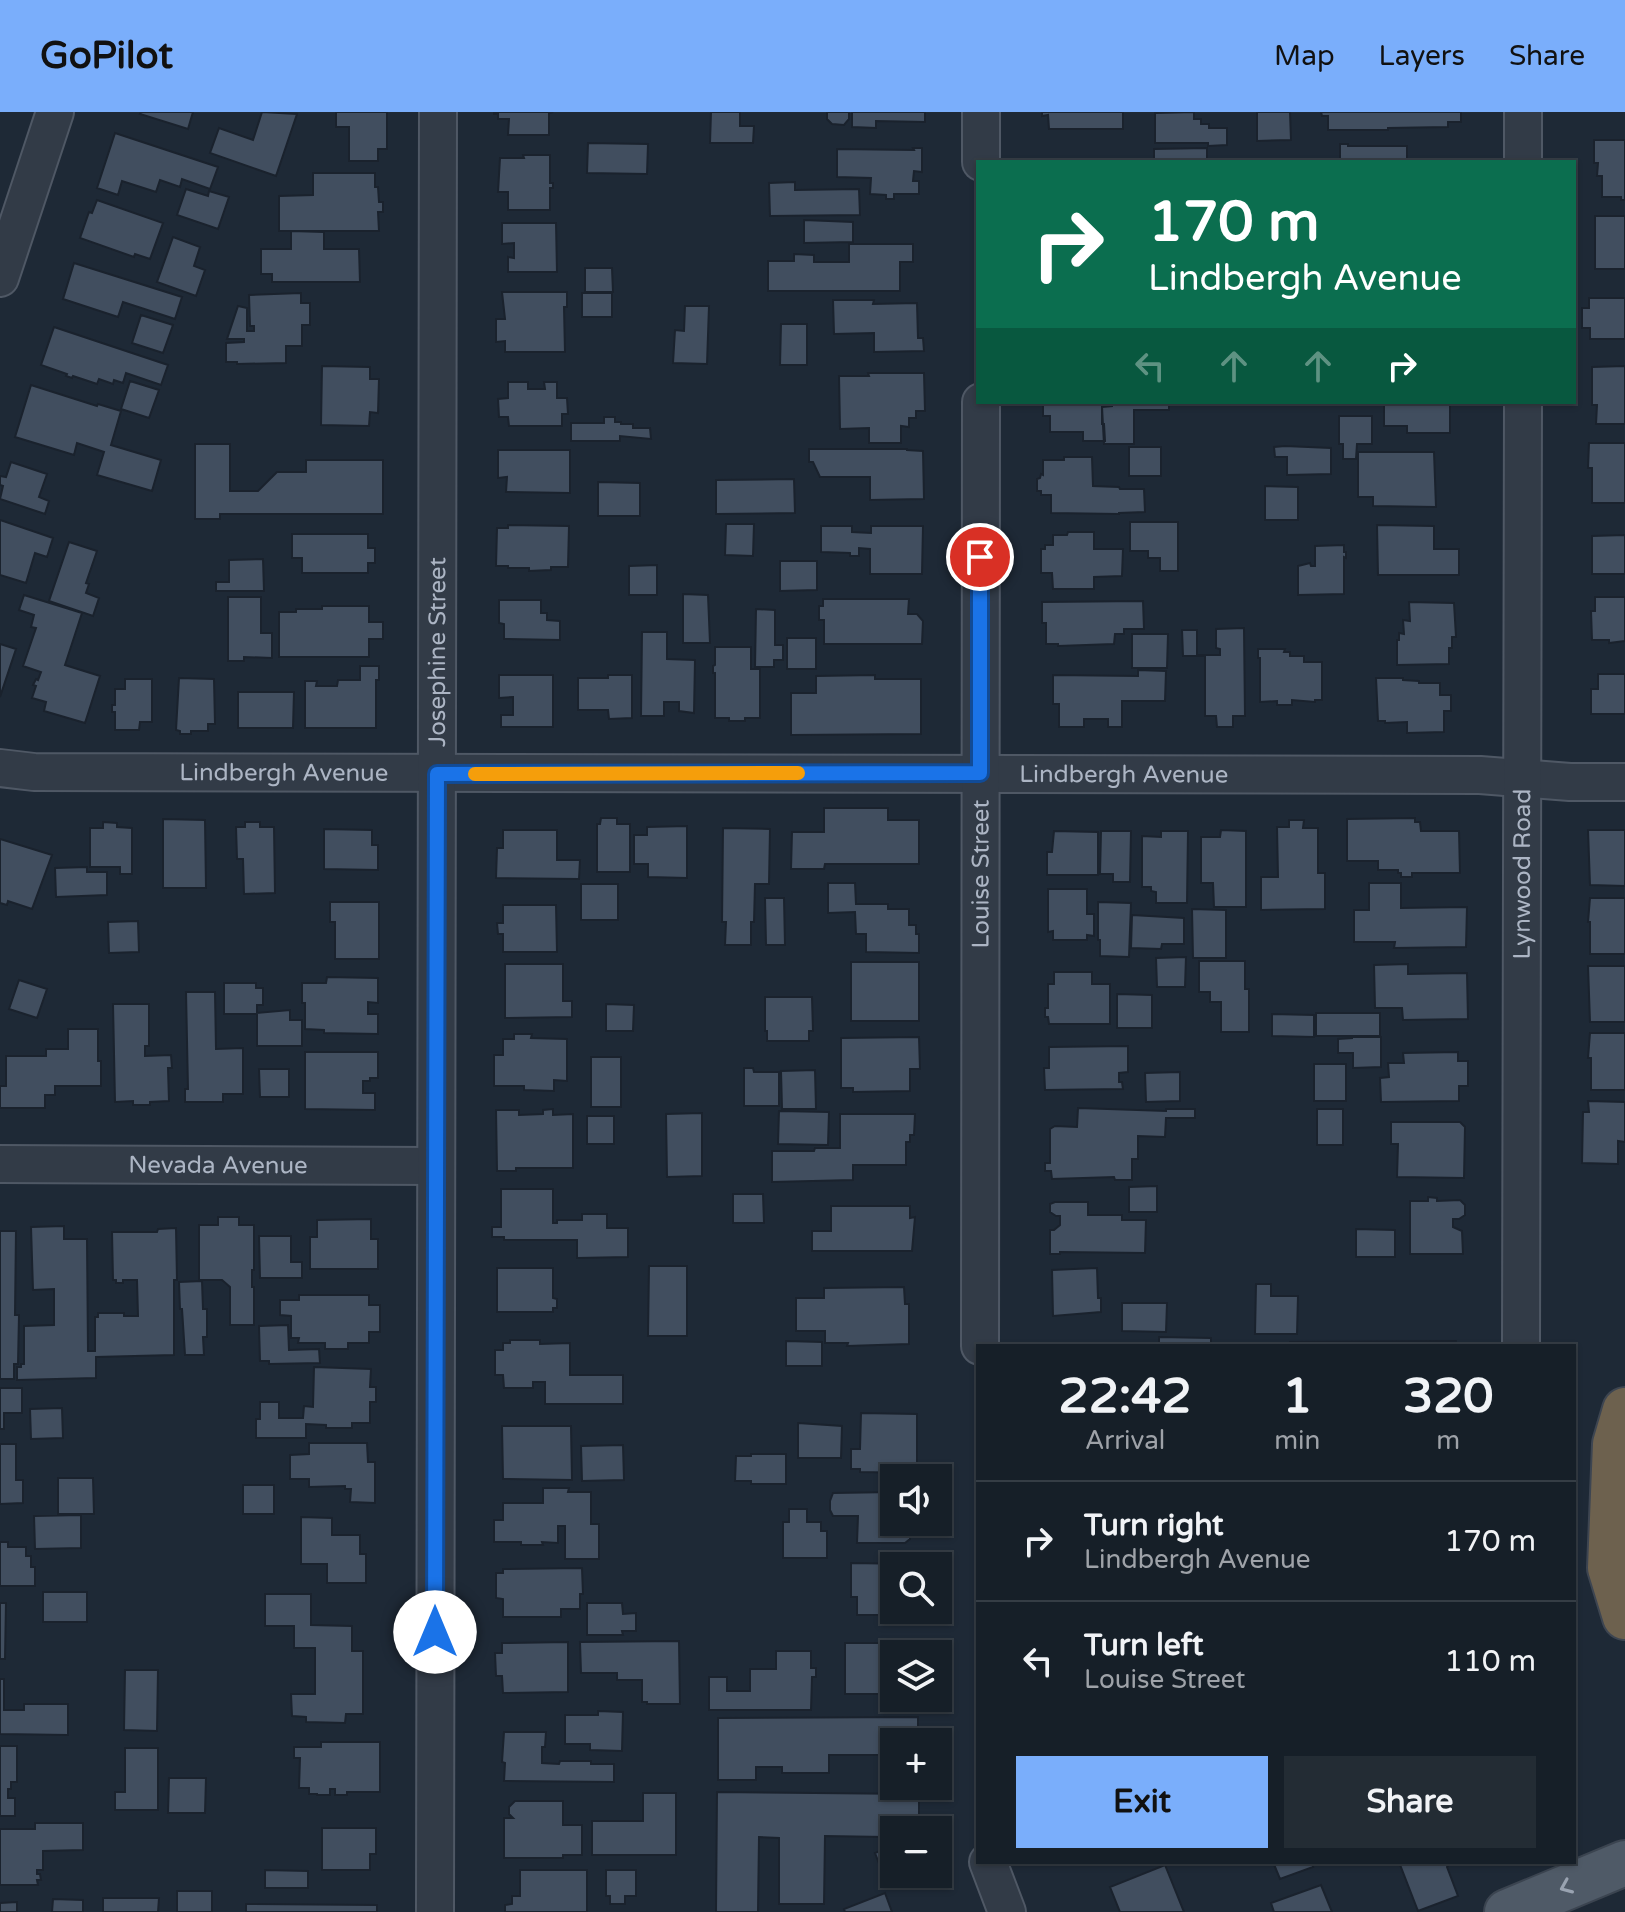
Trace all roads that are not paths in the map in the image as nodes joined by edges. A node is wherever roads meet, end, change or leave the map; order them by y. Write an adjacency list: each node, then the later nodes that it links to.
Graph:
1 (55, 112): 7 (street)
2 (438, 112): 12 (street, Josephine Street)
3 (981, 112): 5 (street)
4 (1523, 112): 6 (street)
5 (981, 160)
6 (1523, 160)
7 (0, 278)
8 (981, 404): 11 (street, Louise Street)
9 (1523, 404): 13 (street, Lynwood Road)
10 (0, 768): 12 (street, Lindbergh Avenue)
11 (980, 773): 12 (street, Lindbergh Avenue); 13 (street, Lindbergh Avenue); 17 (street, Louise Street)
12 (437, 774): 16 (street, Josephine Street)
13 (1523, 779): 14 (street, Lindbergh Avenue); 18 (street, Lynwood Road)
14 (1625, 782)
15 (0, 1164): 16 (street, Nevada Avenue)
16 (435, 1166): 23 (street, Josephine Street)
17 (980, 1344)
18 (1521, 1344)
19 (1625, 1410): 20 (highway)
20 (1625, 1617)
21 (1625, 1863): 25 (main road, one-way to 25)
22 (989, 1864): 24 (street)
23 (435, 1912)
24 (1007, 1912)
25 (1507, 1912)

